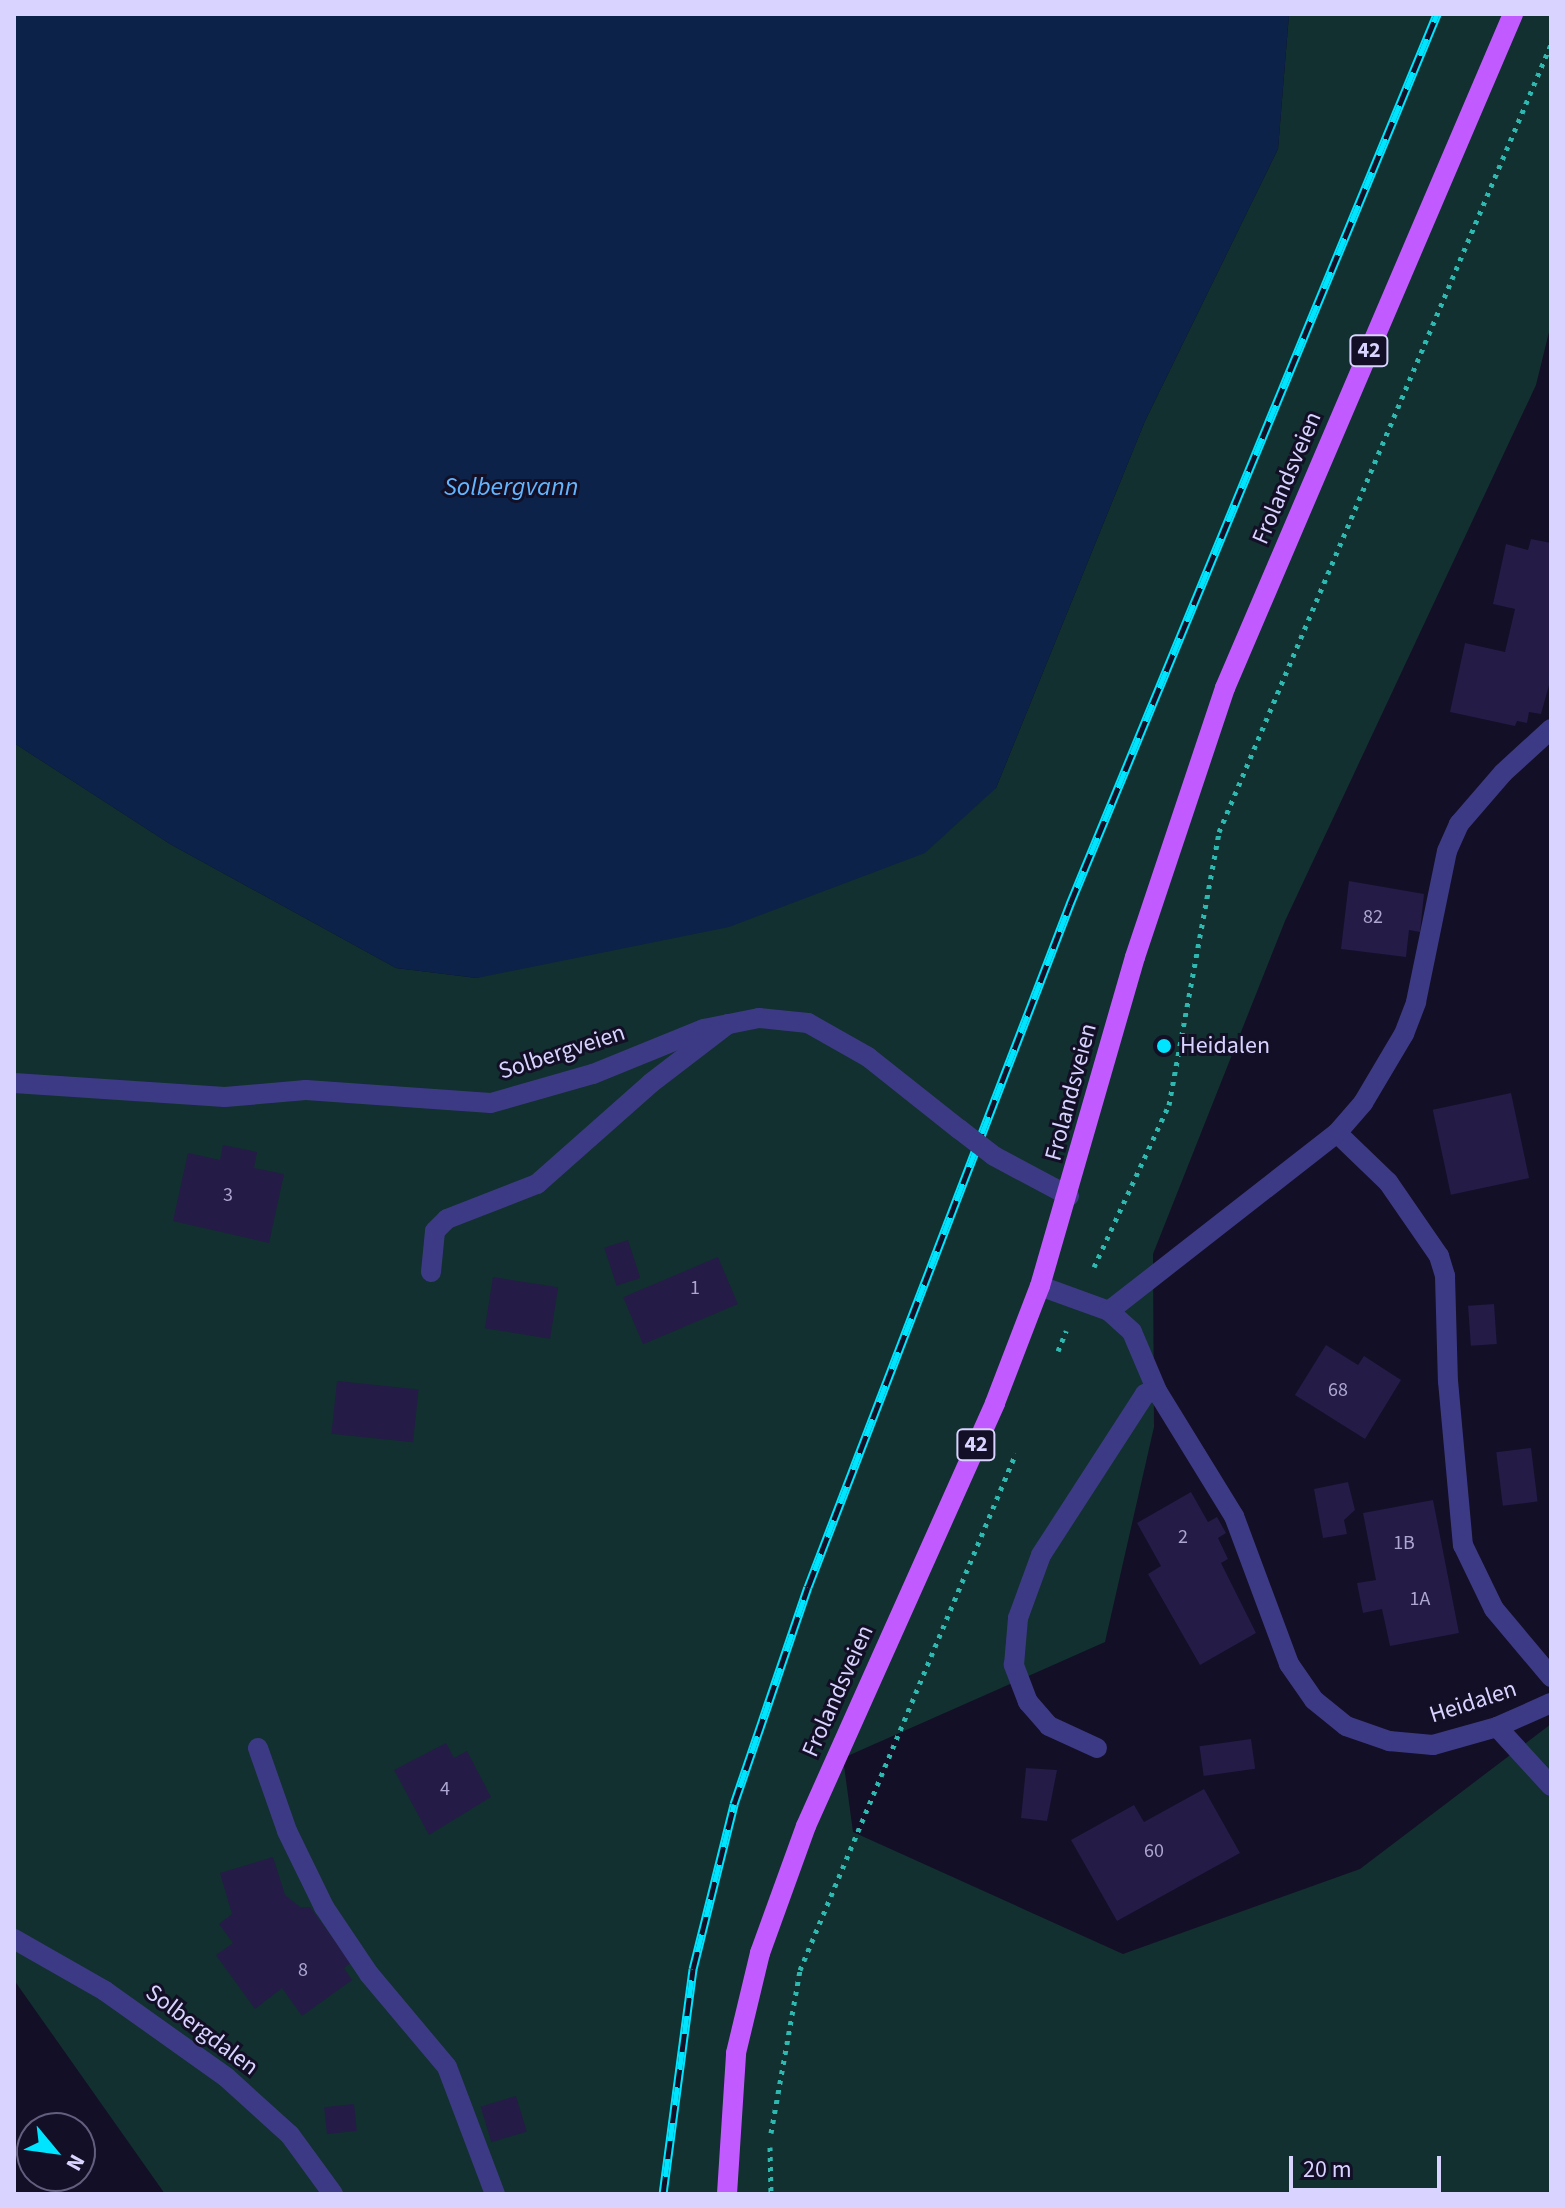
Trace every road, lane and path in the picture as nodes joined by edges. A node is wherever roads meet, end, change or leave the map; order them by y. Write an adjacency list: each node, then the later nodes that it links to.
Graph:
1 (1513, 14): 7 (main road, Frolandsveien / 42)
2 (1551, 44): 10 (path)
3 (1551, 729): 6 (street)
4 (728, 1024): 5 (street, Solbergveien); 7 (street, Solbergveien, bridge); 8 (street)
5 (14, 1083)
6 (1337, 1133): 11 (street); 15 (street)
7 (1069, 1196): 9 (main road, Frolandsveien / 42)
8 (431, 1272)
9 (1040, 1286): 10 (street, Heidalen); 24 (main road, Frolandsveien / 42)
10 (1079, 1300): 11 (street, Heidalen); 12 (path)
11 (1109, 1311): 13 (street, Heidalen)
12 (1055, 1359)
13 (1157, 1391): 17 (street, Heidalen); 19 (street)
14 (1019, 1447): 25 (path)
15 (1551, 1677)
16 (1551, 1703): 17 (street, Heidalen)
17 (1497, 1727): 20 (street)
18 (258, 1748): 23 (street)
19 (1097, 1748)
20 (1551, 1786)
21 (14, 1939): 22 (street, Solbergdalen)
22 (333, 2194)
23 (495, 2194)
24 (727, 2194)
25 (771, 2194)

